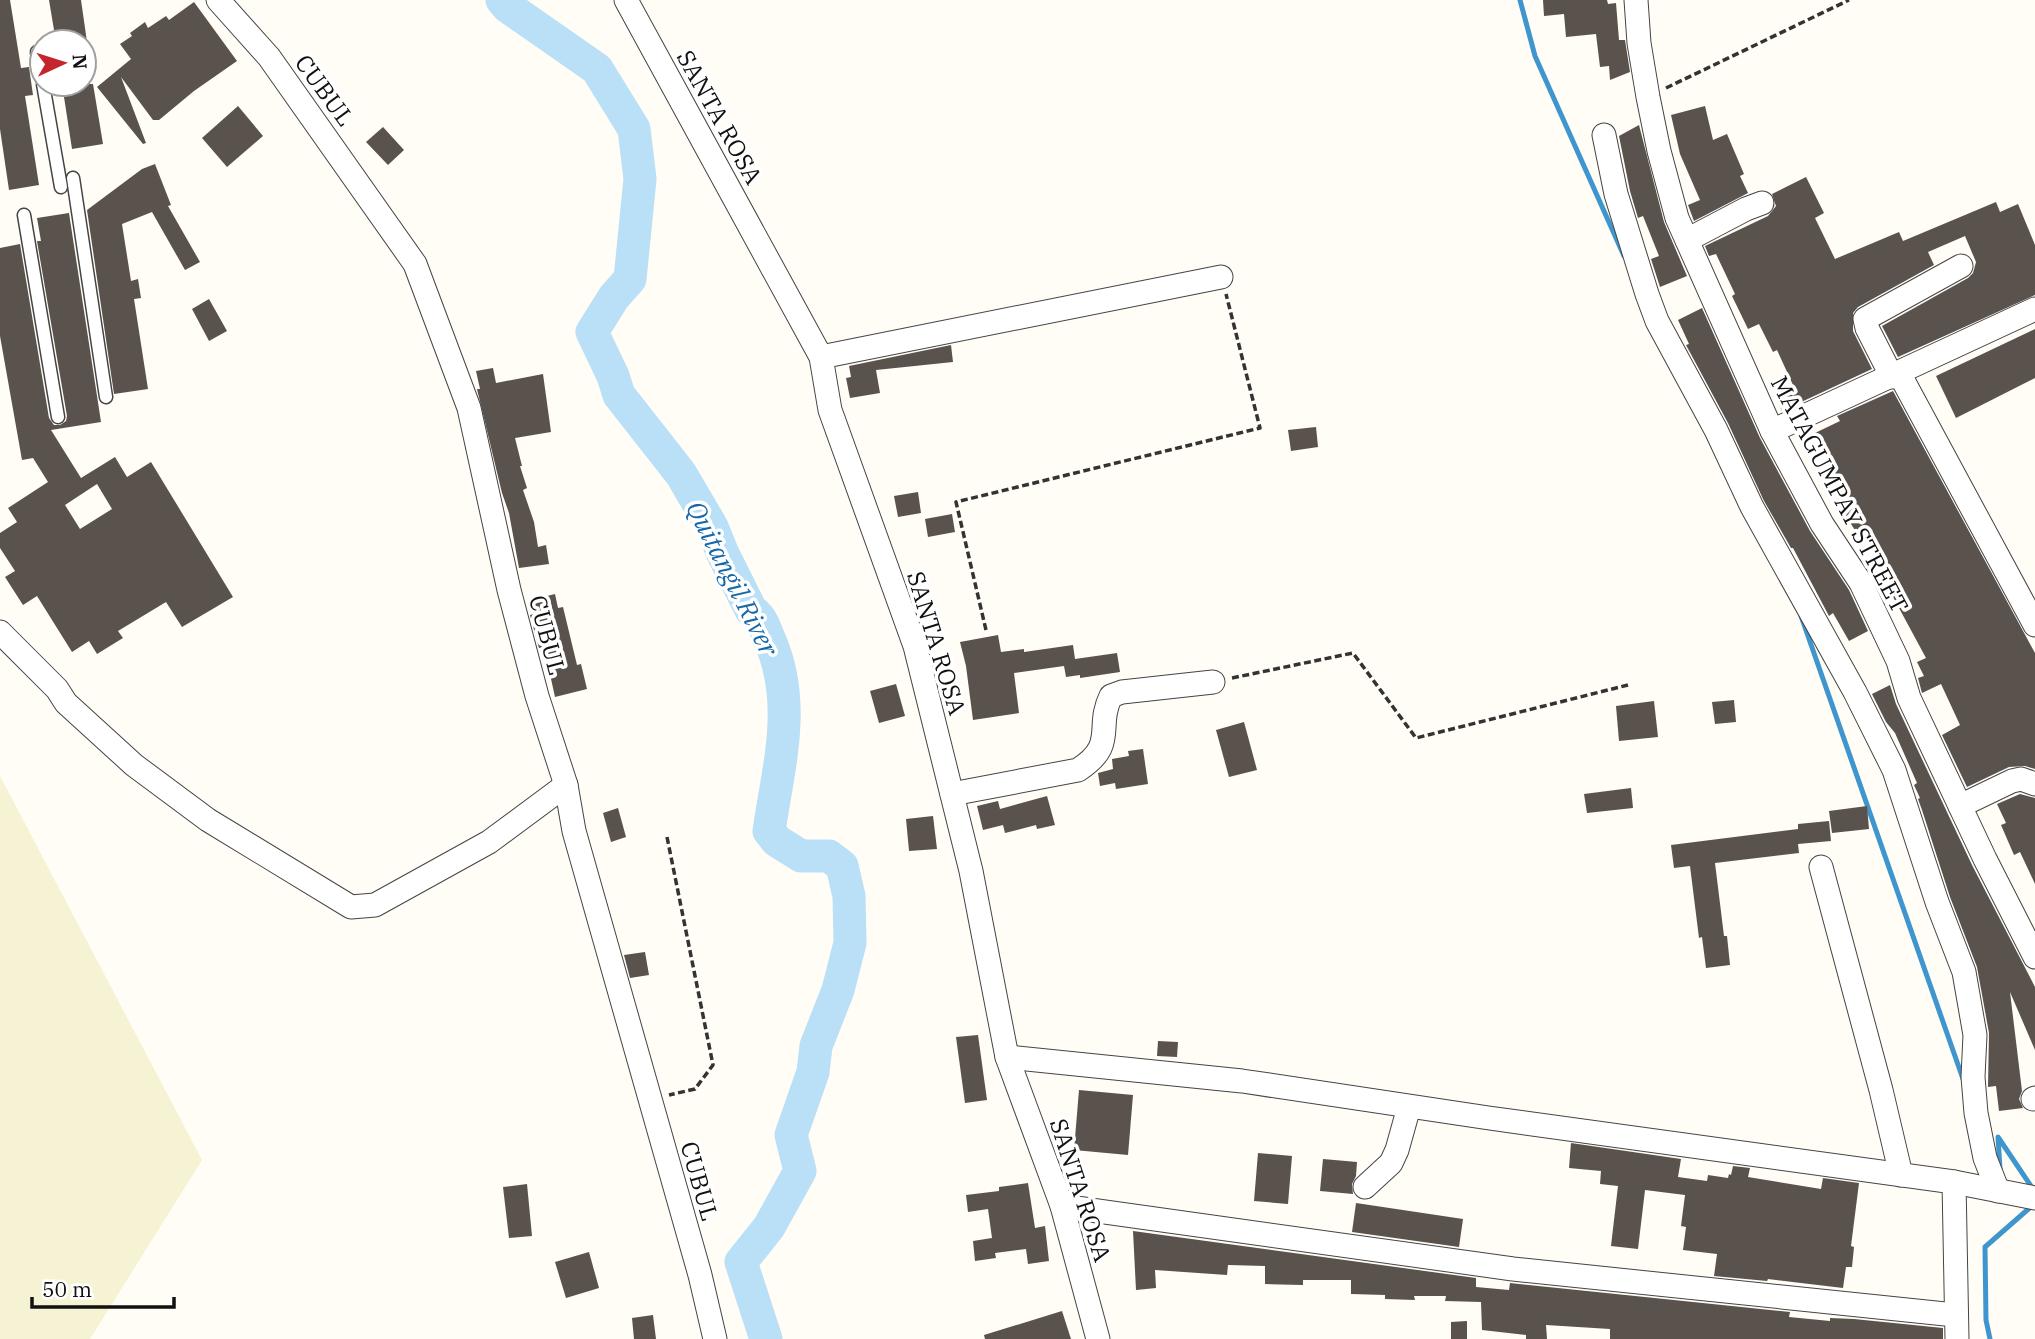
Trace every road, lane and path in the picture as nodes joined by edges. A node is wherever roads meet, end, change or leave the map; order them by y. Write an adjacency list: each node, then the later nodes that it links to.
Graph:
1 (218, 0): 27 (street, CUBUL)
2 (626, 0): 16 (street, SANTA ROSA)
3 (1636, 0): 5 (street, MATAGUMPAY STREET)
4 (1849, 0): 5 (path)
5 (1648, 97): 12 (street, MATAGUMPAY STREET)
6 (45, 98): 9 (lane)
7 (1604, 135): 39 (street)
8 (73, 178): 18 (lane)
9 (61, 187)
10 (1762, 203): 12 (street)
11 (24, 215): 19 (lane)
12 (1687, 240): 20 (street, MATAGUMPAY STREET)
13 (1961, 265): 17 (street)
14 (1221, 277): 16 (street); 22 (path)
15 (2035, 309): 17 (street)
16 (821, 356): 28 (street, SANTA ROSA)
17 (1895, 375): 20 (street); 21 (street)
18 (106, 397)
19 (58, 417)
20 (1772, 431): 29 (street, MATAGUMPAY STREET)
21 (2034, 622)
22 (986, 630)
23 (0, 632): 27 (street)
24 (1213, 682): 25 (path); 28 (street)
25 (1628, 685)
26 (2035, 784): 29 (street)
27 (566, 785): 34 (street, CUBUL)
28 (952, 794): 33 (street, SANTA ROSA)
29 (1960, 806): 32 (street, MATAGUMPAY STREET)
30 (667, 837): 34 (path)
31 (1821, 867): 36 (street)
32 (2035, 957)
33 (1007, 1057): 35 (street); 41 (street, SANTA ROSA)
34 (650, 1099): 43 (street, CUBUL)
35 (1409, 1107): 36 (street); 38 (street)
36 (1900, 1175): 37 (street)
37 (1954, 1182): 39 (street); 42 (street)
38 (1365, 1187)
39 (1997, 1192): 40 (street)
40 (2033, 1198)
41 (1062, 1206): 42 (street); 44 (street, SANTA ROSA)
42 (1955, 1315): 45 (street)
43 (715, 1339)
44 (1098, 1339)
45 (1957, 1339)

